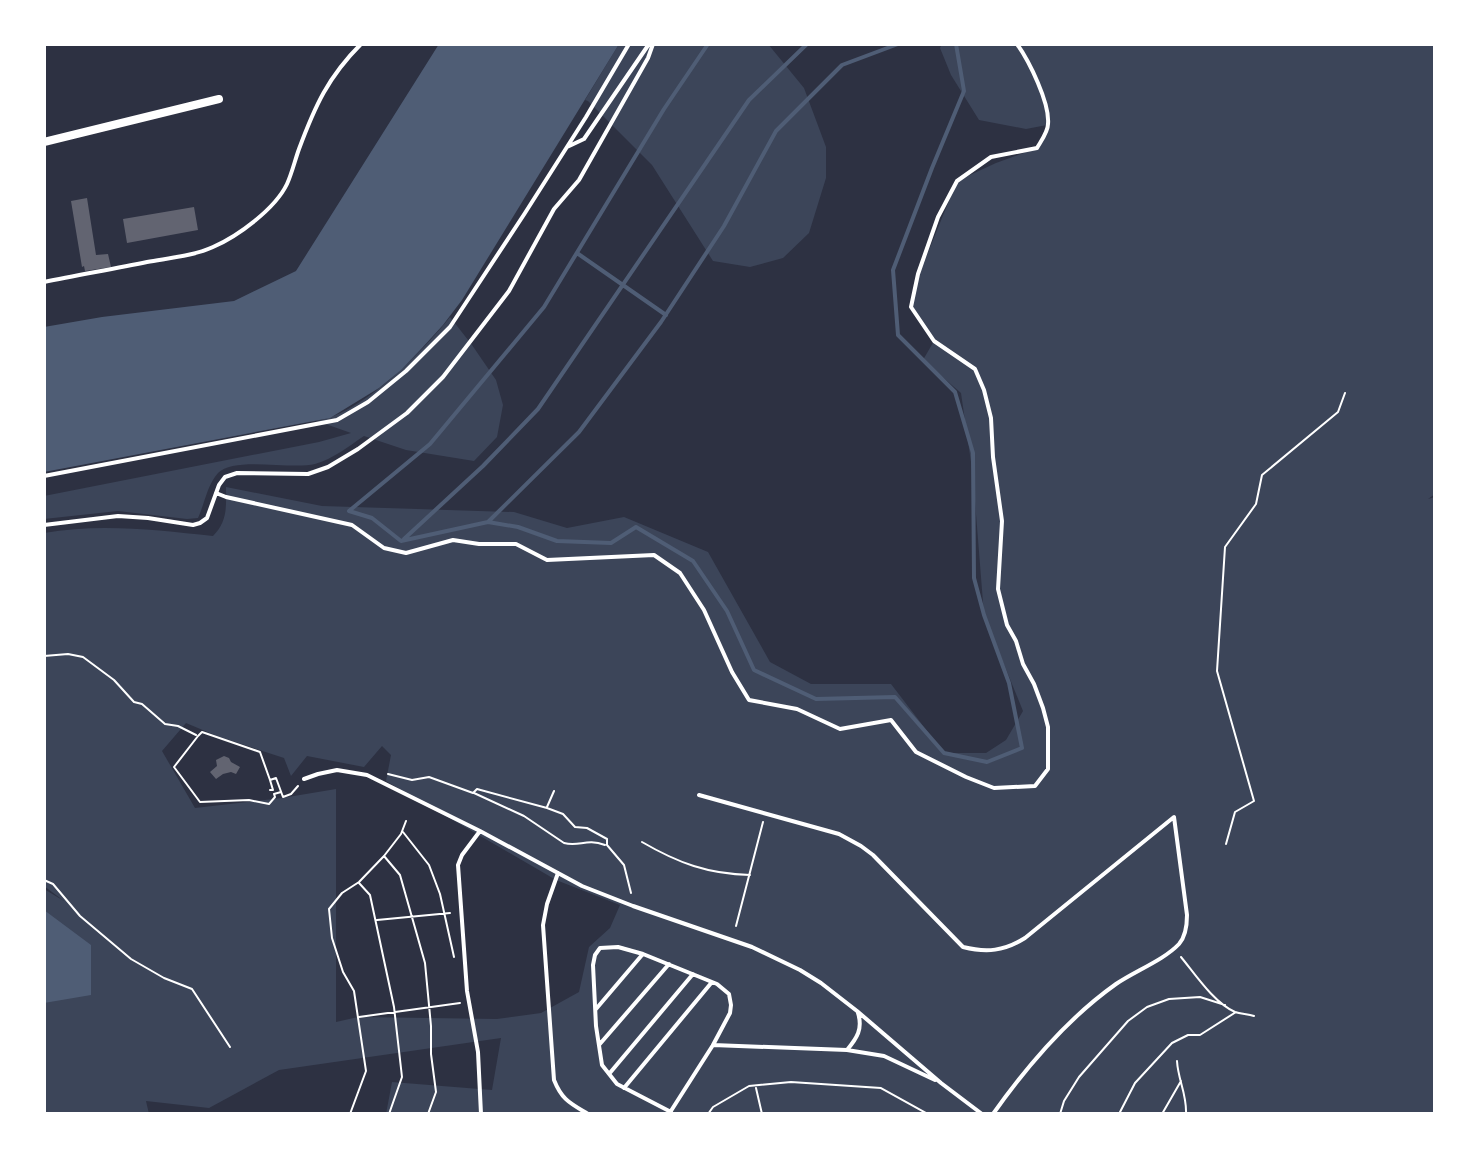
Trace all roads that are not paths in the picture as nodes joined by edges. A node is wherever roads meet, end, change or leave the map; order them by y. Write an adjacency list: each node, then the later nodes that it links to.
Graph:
1 (361, 44): 8 (lane)
2 (629, 44): 7 (lane)
3 (651, 44): 7 (lane); 10 (lane)
4 (1017, 44): 10 (lane)
5 (219, 99): 6 (street)
6 (44, 142)
7 (567, 147): 9 (lane)
8 (44, 282)
9 (44, 476)
10 (216, 493): 11 (lane)
11 (44, 525)
12 (304, 779): 14 (lane)
13 (699, 795): 32 (lane)
14 (480, 831): 15 (lane); 29 (lane)
15 (558, 873): 21 (lane); 30 (lane)
16 (643, 954): 17 (lane); 20 (lane); 20 (lane)
17 (669, 964): 18 (lane); 22 (lane)
18 (693, 974): 19 (lane); 25 (lane)
19 (712, 982): 23 (lane); 27 (lane)
20 (595, 1011): 22 (lane)
21 (857, 1011): 24 (lane); 26 (lane)
22 (599, 1045): 25 (lane)
23 (713, 1045): 24 (lane); 28 (lane)
24 (847, 1050): 26 (lane)
25 (609, 1074): 27 (lane)
26 (941, 1083): 31 (lane)
27 (624, 1088): 28 (lane)
28 (670, 1113)
29 (481, 1114)
30 (588, 1114)
31 (982, 1114)
32 (993, 1114)

